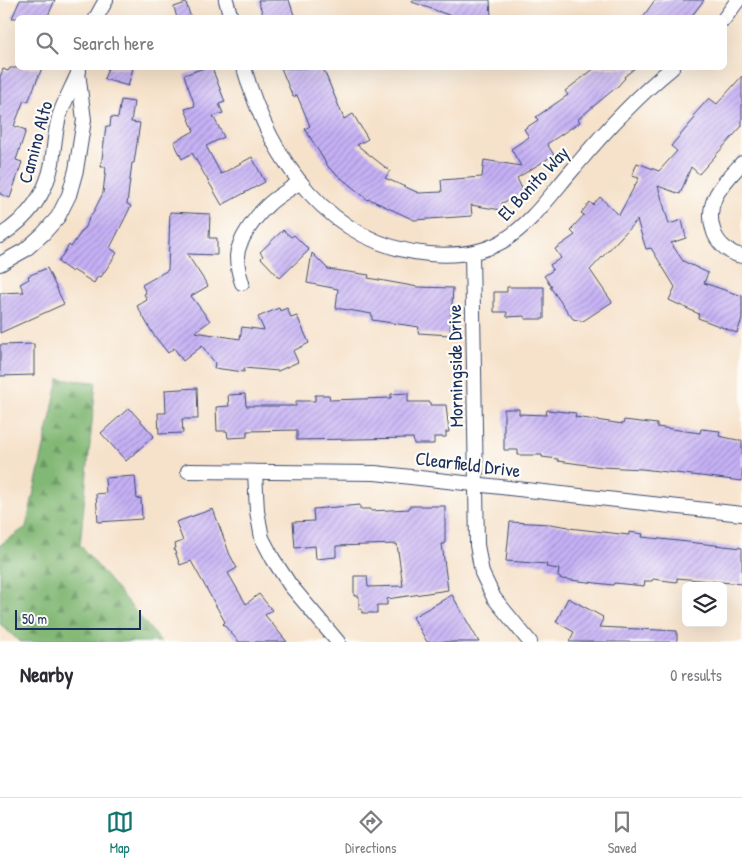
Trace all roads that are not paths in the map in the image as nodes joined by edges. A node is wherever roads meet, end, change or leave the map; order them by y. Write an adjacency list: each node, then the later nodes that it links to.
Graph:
1 (106, 0): 4 (street)
2 (226, 0): 5 (street)
3 (738, 0): 6 (street)
4 (98, 15)
5 (230, 15)
6 (727, 16)
7 (79, 70): 12 (street, Camino Alto); 15 (street, Camino Alto)
8 (245, 70): 11 (street, El Bonito Way)
9 (670, 70): 13 (street, El Bonito Way)
10 (742, 163): 14 (street)
11 (300, 182): 13 (street, El Bonito Way); 16 (street)
12 (0, 236)
13 (472, 253): 19 (street, Morningside Drive)
14 (742, 256)
15 (0, 264)
16 (242, 283)
17 (188, 471): 18 (street, Clearfield Drive)
18 (256, 472): 19 (street, Clearfield Drive); 21 (street)
19 (476, 483): 20 (street, Clearfield Drive); 22 (street, Morningside Drive)
20 (742, 514)
21 (338, 642)
22 (530, 642)

